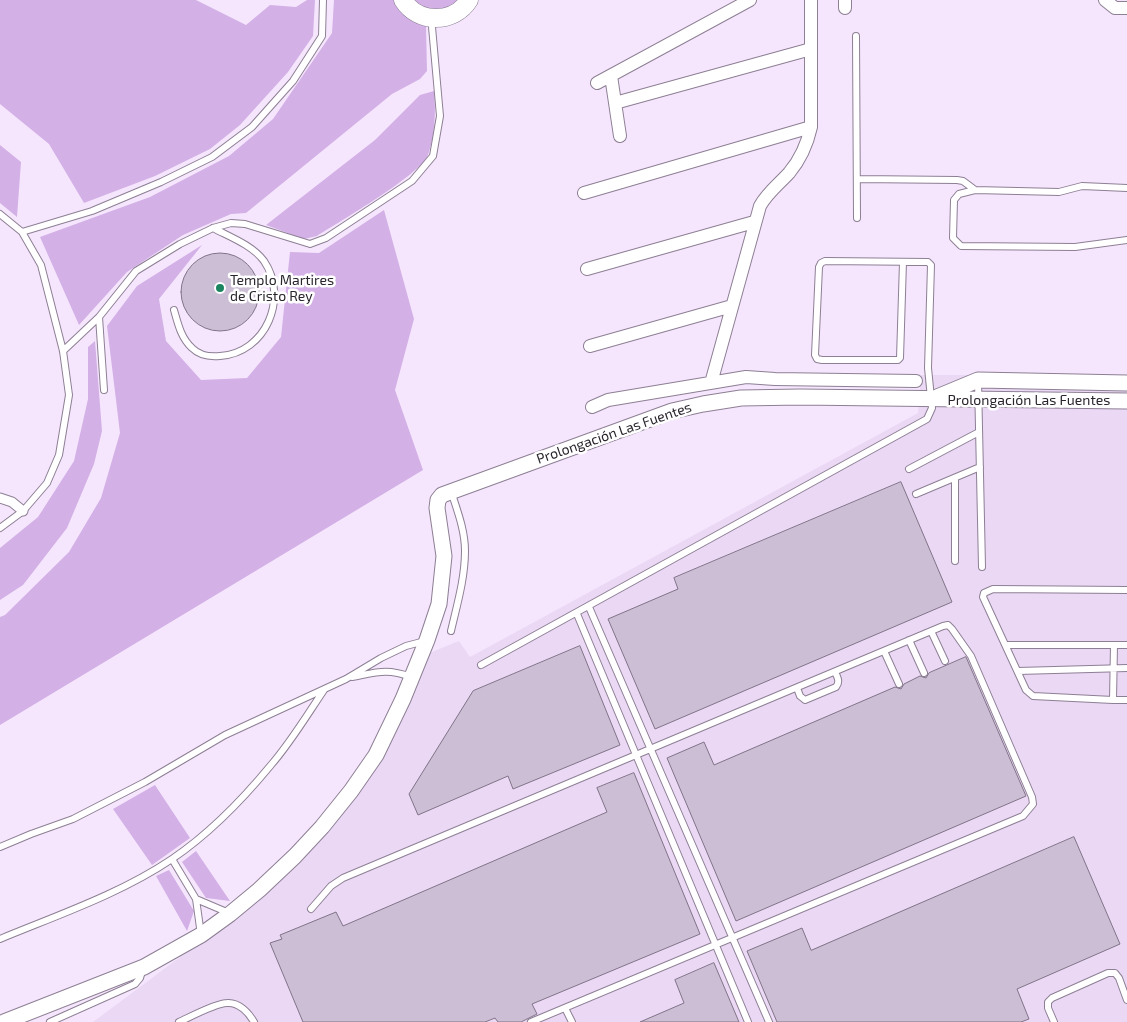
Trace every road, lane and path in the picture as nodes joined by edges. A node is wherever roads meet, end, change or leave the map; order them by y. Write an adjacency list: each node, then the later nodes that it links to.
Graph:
1 (323, 0): 24 (lane)
2 (404, 0): 8 (main road)
3 (469, 0): 8 (main road)
4 (750, 0): 11 (street)
5 (811, 0): 10 (street)
6 (1105, 0): 7 (street)
7 (1127, 8)
8 (437, 18): 23 (lane)
9 (856, 36): 16 (lane)
10 (811, 50): 13 (street); 14 (street)
11 (611, 76): 12 (street); 13 (street)
12 (597, 83)
13 (615, 103): 15 (street)
14 (811, 128): 19 (street); 22 (street)
15 (620, 136)
16 (856, 179): 18 (lane); 21 (lane)
17 (1127, 188): 18 (lane)
18 (975, 190): 25 (lane)
19 (584, 193)
20 (0, 214): 24 (lane)
21 (856, 218)
22 (754, 222): 27 (street); 28 (street)
23 (213, 228): 29 (lane); 30 (lane)
24 (22, 232): 32 (lane)
25 (1127, 240)
26 (903, 262): 26 (lane); 38 (lane)
27 (587, 269)
28 (732, 306): 31 (street); 35 (street)
29 (174, 310)
30 (99, 317): 32 (lane); 37 (lane)
31 (590, 346)
32 (63, 351): 49 (lane)
33 (978, 380): 36 (street, Prolongación Las Fuentes); 38 (street, Prolongación Las Fuentes); 39 (lane)
34 (916, 381): 35 (street)
35 (711, 383): 41 (street)
36 (1127, 383)
37 (104, 390)
38 (931, 399): 39 (street, Prolongación Las Fuentes); 46 (street, Prolongación Las Fuentes); 54 (lane)
39 (979, 400): 40 (street, Prolongación Las Fuentes); 42 (lane)
40 (1127, 401)
41 (592, 407)
42 (979, 432): 43 (lane); 44 (lane)
43 (980, 466): 45 (lane); 52 (lane)
44 (909, 469)
45 (955, 478): 47 (lane); 51 (lane)
46 (451, 491): 56 (lane); 58 (street)
47 (916, 494)
48 (0, 498): 49 (street)
49 (23, 511): 50 (lane)
50 (0, 528)
51 (955, 561)
52 (982, 568)
53 (1127, 590): 60 (lane)
54 (589, 606): 55 (lane); 78 (lane)
55 (576, 614): 65 (lane); 79 (lane)
56 (451, 631)
57 (931, 631): 59 (lane); 64 (lane); 87 (lane)
58 (427, 640): 71 (street); 72 (lane)
59 (909, 640): 63 (lane); 70 (lane)
60 (1006, 645): 61 (lane); 68 (lane)
61 (1114, 645): 62 (lane); 66 (lane)
62 (1127, 645)
63 (884, 651): 69 (lane); 73 (lane)
64 (945, 661)
65 (481, 665)
66 (1113, 668): 67 (lane); 68 (lane); 76 (lane)
67 (1127, 668)
68 (1018, 671): 76 (lane)
69 (835, 672): 74 (lane); 74 (lane)
70 (924, 673)
71 (412, 677): 72 (lane); 84 (street)
72 (346, 678): 75 (lane)
73 (898, 684)
74 (797, 688): 78 (lane)
75 (324, 690): 80 (lane); 81 (lane)
76 (1113, 700): 77 (lane)
77 (1127, 700)
78 (651, 749): 79 (lane); 87 (lane)
79 (636, 756): 83 (lane); 88 (lane)
80 (0, 847)
81 (172, 859): 82 (lane); 86 (lane)
82 (196, 899): 84 (lane); 85 (lane)
83 (311, 909)
84 (230, 914): 85 (street)
85 (201, 934): 89 (street)
86 (0, 938)
87 (733, 938): 88 (lane); 99 (lane)
88 (715, 945): 91 (lane); 98 (lane)
89 (144, 966): 92 (street); 93 (lane)
90 (1127, 1000): 100 (lane)
91 (565, 1008): 96 (lane); 97 (lane)
92 (4, 1022)
93 (50, 1022)
94 (179, 1022): 95 (lane)
95 (254, 1022)
96 (530, 1022)
97 (572, 1022)
98 (748, 1022)
99 (769, 1022)
100 (1054, 1022)

